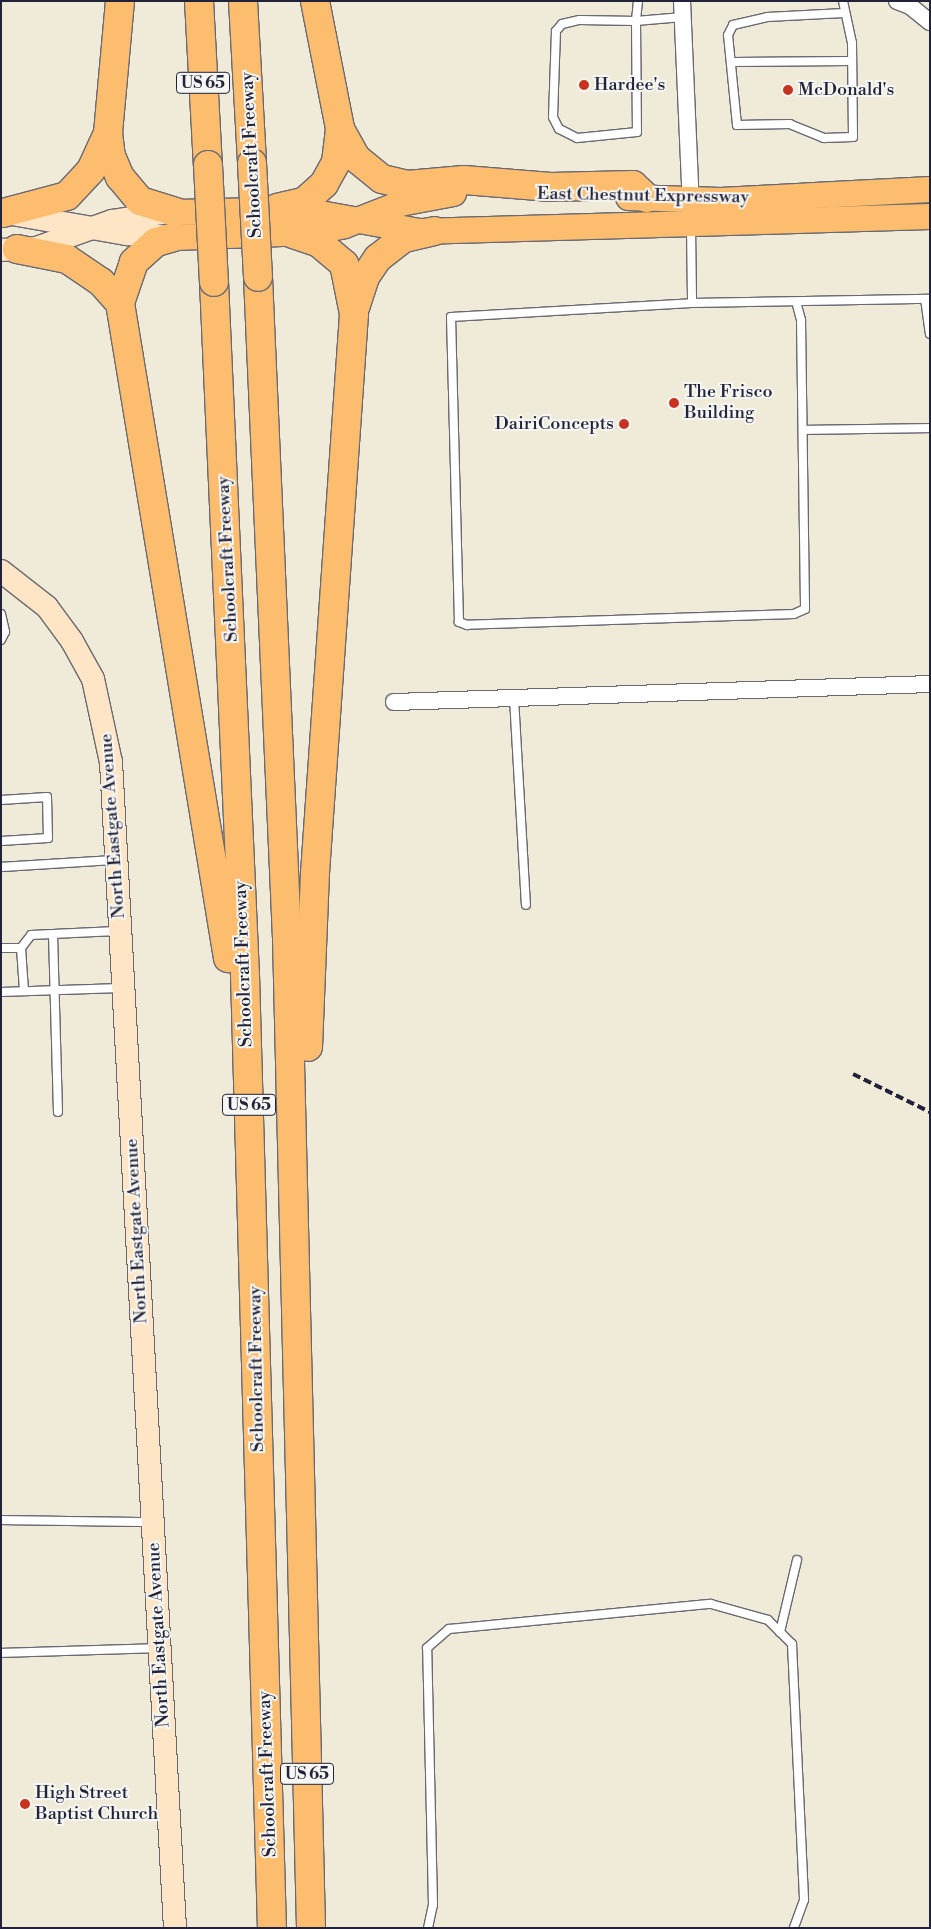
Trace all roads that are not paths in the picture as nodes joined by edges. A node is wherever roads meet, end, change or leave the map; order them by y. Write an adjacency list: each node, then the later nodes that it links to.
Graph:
1 (120, 1): 15 (highway)
2 (199, 1): 58 (highway, Schoolcraft Freeway / US 65, bridge)
3 (243, 1): 57 (highway, Schoolcraft Freeway / US 65, bridge)
4 (315, 1): 14 (highway)
5 (638, 1): 10 (lane)
6 (843, 1): 9 (lane)
7 (897, 1): 11 (street)
8 (682, 9): 10 (lane); 19 (street)
9 (844, 13): 12 (lane); 13 (lane)
10 (636, 21): 10 (lane)
11 (930, 22)
12 (850, 61): 13 (lane); 13 (lane)
13 (733, 62)
14 (340, 129): 17 (highway); 18 (highway)
15 (108, 133): 21 (highway); 24 (highway)
16 (930, 189): 20 (main road, East Chestnut Expressway)
17 (647, 198): 19 (main road, East Chestnut Expressway); 23 (main road, East Chestnut Expressway)
18 (277, 208): 23 (main road, East Chestnut Expressway); 24 (main road, East Chestnut Expressway)
19 (691, 211): 20 (main road, East Chestnut Expressway); 26 (main road, East Chestnut Expressway); 31 (lane)
20 (722, 211): 22 (main road, East Chestnut Expressway)
21 (2, 212): 25 (street, East Chestnut Expressway)
22 (930, 216)
23 (360, 218): 26 (main road, East Chestnut Expressway); 27 (main road, East Chestnut Expressway)
24 (175, 224): 25 (street, East Chestnut Expressway); 27 (main road, East Chestnut Expressway); 30 (highway)
25 (97, 227): 28 (street)
26 (434, 230): 33 (highway)
27 (293, 234): 33 (highway)
28 (9, 250): 30 (highway)
29 (928, 299): 32 (lane); 34 (lane)
30 (120, 303): 58 (highway)
31 (692, 303): 32 (lane); 36 (lane)
32 (797, 304): 36 (lane)
33 (354, 314): 57 (highway)
34 (930, 334)
35 (930, 428): 36 (lane)
36 (803, 430)
37 (1, 571): 45 (street, North Eastgate Avenue)
38 (1, 614): 39 (lane)
39 (1, 640)
40 (930, 684): 41 (street)
41 (514, 698): 42 (street); 47 (lane)
42 (394, 702)
43 (1, 800): 44 (lane)
44 (1, 840)
45 (116, 859): 46 (lane); 48 (street, North Eastgate Avenue)
46 (1, 868)
47 (526, 905)
48 (120, 930): 49 (lane); 52 (street, North Eastgate Avenue)
49 (53, 934): 51 (lane); 53 (lane)
50 (1, 948): 51 (lane)
51 (21, 948): 54 (lane)
52 (123, 988): 53 (lane); 60 (street, North Eastgate Avenue)
53 (54, 990): 54 (lane); 56 (lane)
54 (24, 991): 55 (lane)
55 (1, 992)
56 (58, 1112)
57 (297, 1242): 67 (highway, Schoolcraft Freeway / US 65)
58 (254, 1262): 66 (highway, Schoolcraft Freeway / US 65)
59 (1, 1520): 60 (lane)
60 (153, 1522): 63 (street, North Eastgate Avenue)
61 (796, 1560): 62 (lane)
62 (780, 1632): 68 (lane); 69 (lane)
63 (160, 1648): 64 (lane); 65 (street, North Eastgate Avenue)
64 (1, 1653)
65 (175, 1928)
66 (272, 1928)
67 (311, 1928)
68 (428, 1928)
69 (794, 1928)

